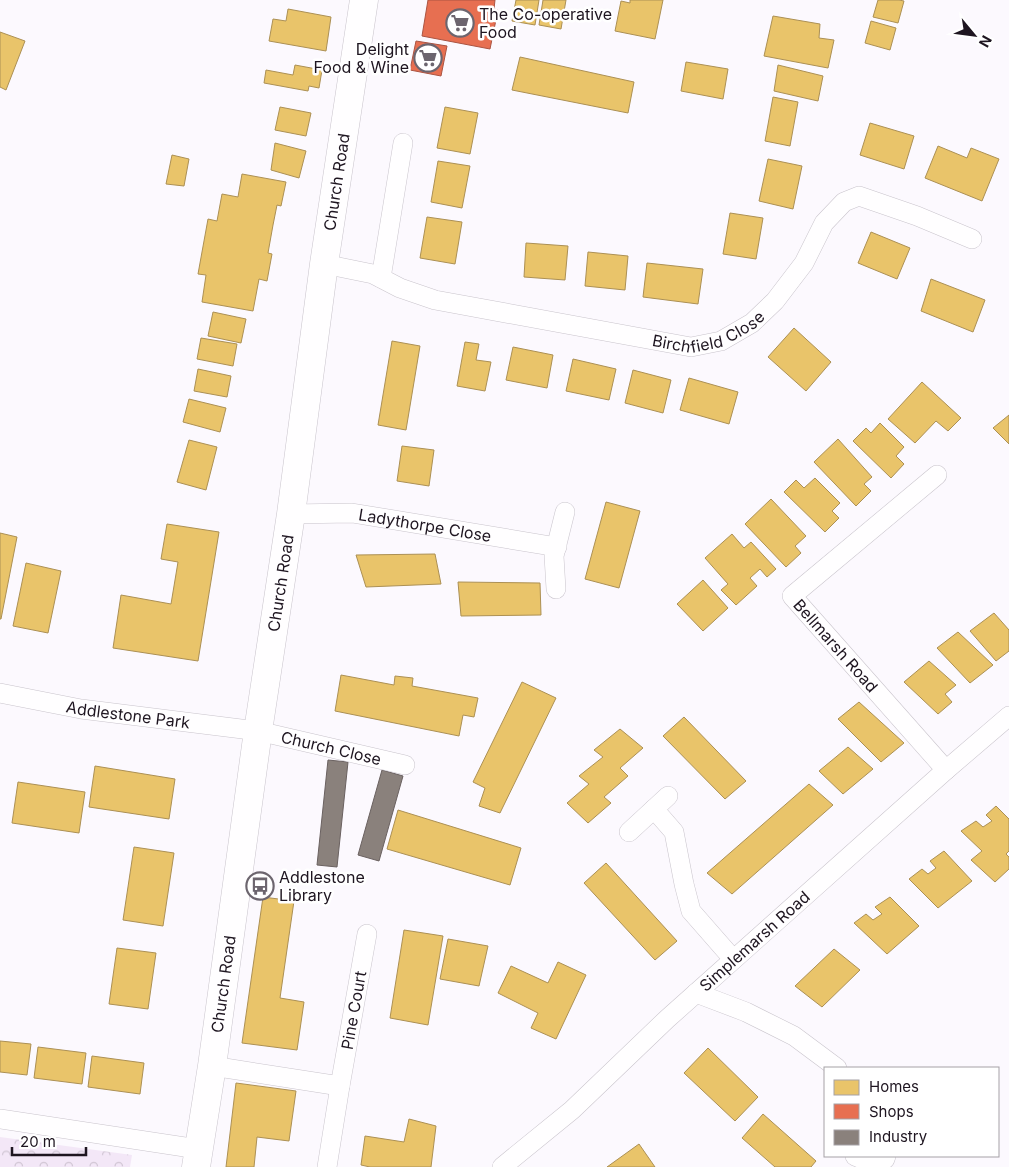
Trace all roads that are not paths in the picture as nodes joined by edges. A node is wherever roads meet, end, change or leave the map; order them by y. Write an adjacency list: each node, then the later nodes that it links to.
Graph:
1 (364, 0): 4 (main road, Church Road)
2 (403, 142): 5 (street)
3 (972, 239): 5 (street, Birchfield Close)
4 (324, 264): 5 (street, Birchfield Close); 8 (main road, Church Road)
5 (382, 278)
6 (937, 474): 15 (street, Bellmarsh Road)
7 (565, 512): 9 (street)
8 (292, 514): 9 (street, Ladythorpe Close); 13 (main road, Church Road)
9 (556, 547): 10 (street)
10 (556, 588)
11 (0, 693): 13 (street, Addlestone Park)
12 (1009, 716): 15 (street, Simplemarsh Road)
13 (258, 731): 14 (street, Church Close); 22 (main road, Church Road)
14 (405, 765)
15 (946, 770): 20 (street, Simplemarsh Road)
16 (668, 796): 17 (street)
17 (654, 809): 18 (street); 20 (street)
18 (629, 832)
19 (367, 934): 24 (street, Pine Court)
20 (734, 959): 21 (street, Simplemarsh Road)
21 (696, 993): 23 (street); 30 (street, Simplemarsh Road)
22 (212, 1066): 24 (street); 28 (main road, Church Road)
23 (835, 1067)
24 (340, 1086): 29 (street, Pine Court)
25 (0, 1119): 28 (street)
26 (857, 1157): 27 (street)
27 (886, 1157)
28 (197, 1158)
29 (327, 1167)
30 (502, 1167)

